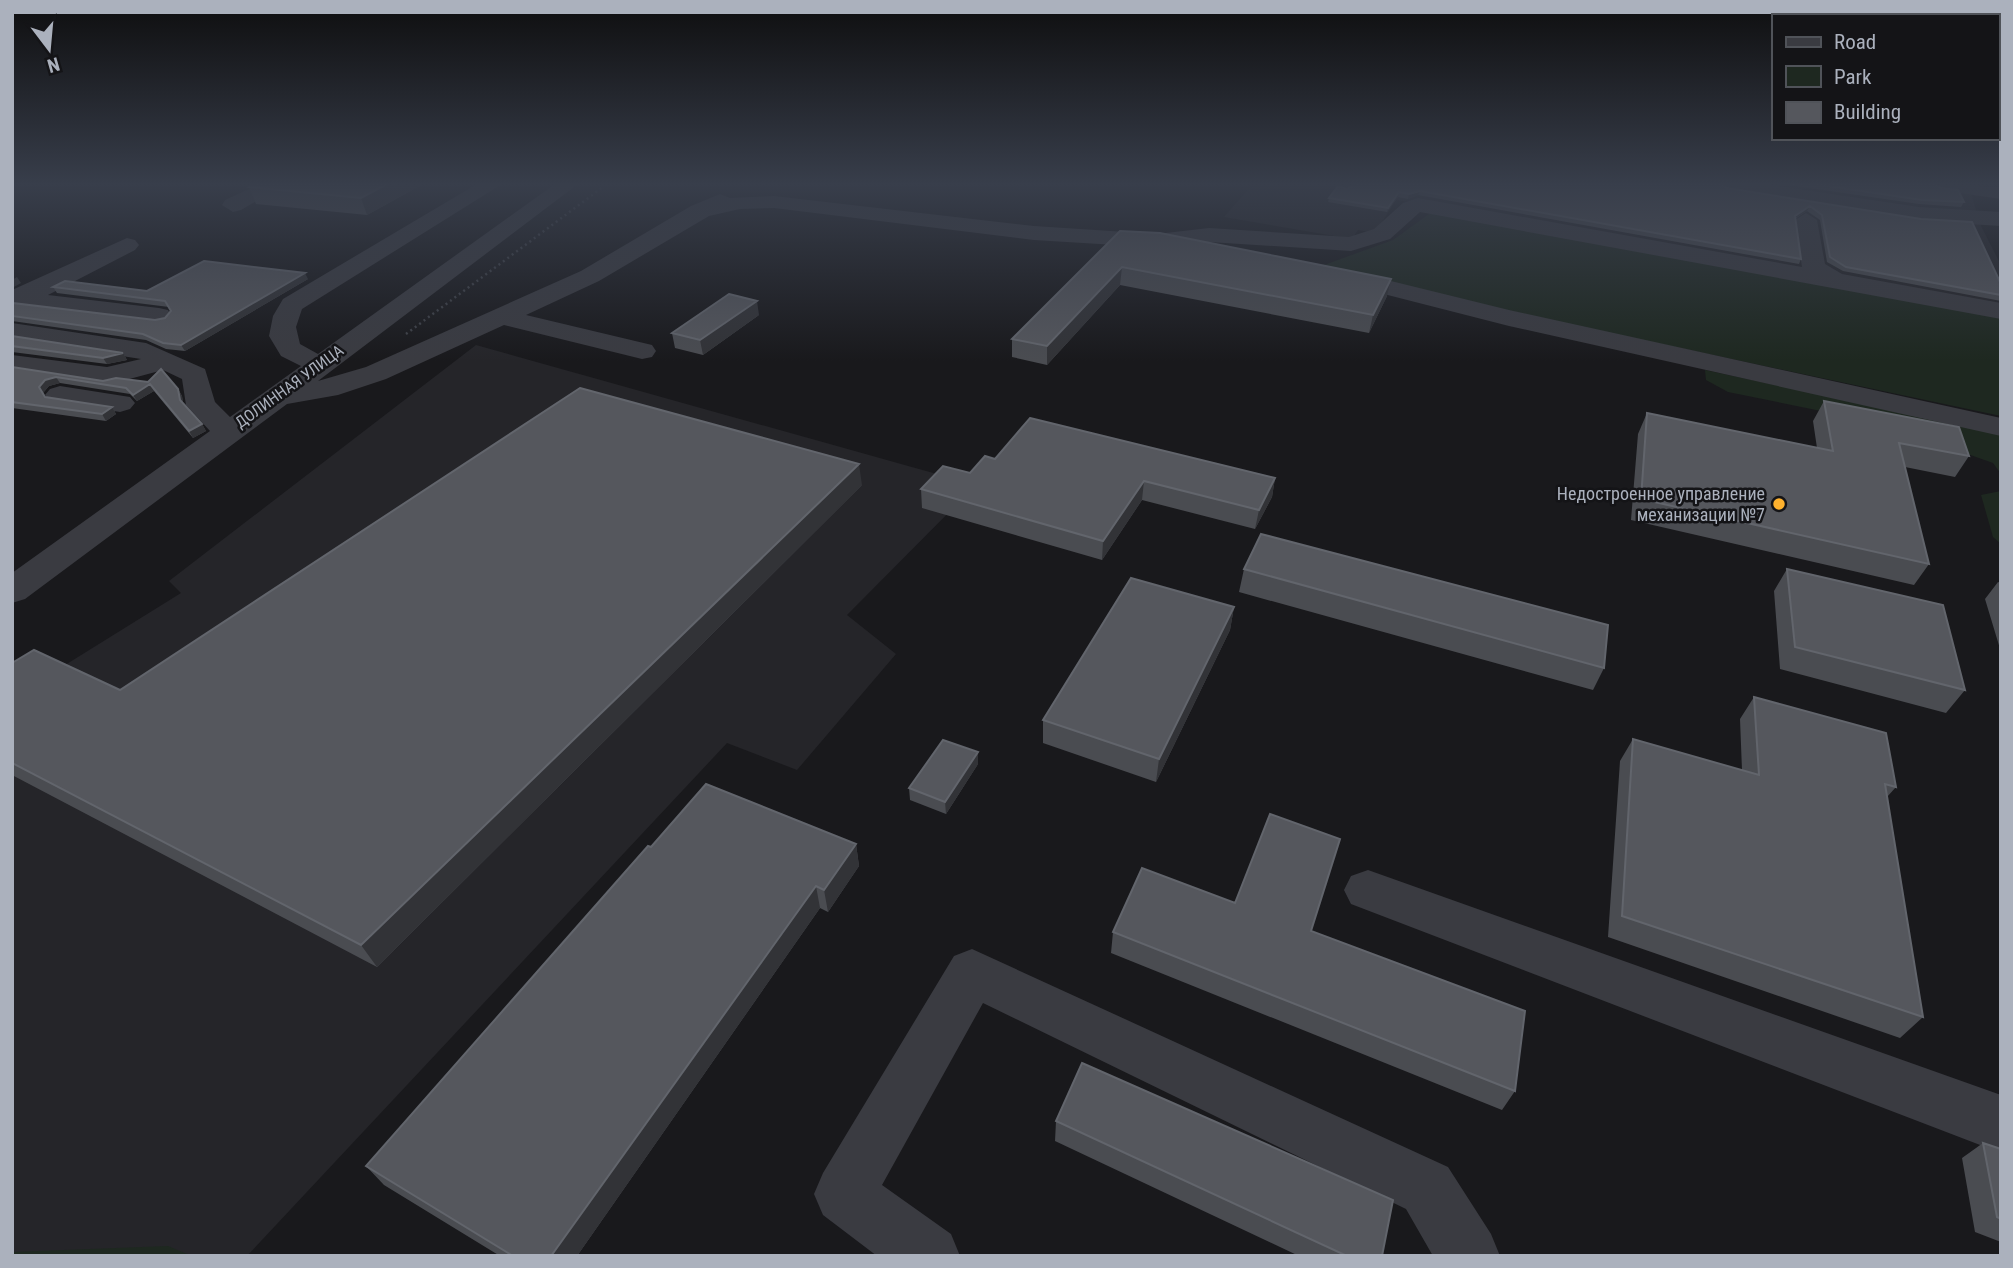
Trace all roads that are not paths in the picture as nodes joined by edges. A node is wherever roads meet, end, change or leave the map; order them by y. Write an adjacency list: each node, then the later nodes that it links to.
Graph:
1 (393, 243): 22 (street)
2 (487, 243): 22 (street, ДОЛИННАЯ УЛИЦА)
3 (645, 243): 17 (street)
4 (1177, 243): 12 (street)
5 (1338, 243): 9 (street)
6 (1631, 243): 13 (street)
7 (1714, 243): 11 (street)
8 (1809, 243): 11 (street)
9 (1351, 244): 12 (street)
10 (127, 245): 14 (street)
11 (1812, 260): 13 (street)
12 (1299, 265): 26 (street)
13 (1836, 280): 15 (street)
14 (16, 298): 16 (street)
15 (2001, 311)
16 (159, 316)
17 (501, 317): 19 (street); 24 (street)
18 (12, 331): 20 (street)
19 (642, 351)
20 (169, 360): 21 (street); 27 (street)
21 (12, 363)
22 (322, 363): 24 (street, ДОЛИННАЯ УЛИЦА)
23 (12, 389): 25 (street)
24 (277, 397): 27 (street, ДОЛИННАЯ УЛИЦА)
25 (120, 403)
26 (2001, 427)
27 (228, 431): 28 (street, ДОЛИННАЯ УЛИЦА)
28 (12, 591)
29 (1368, 890): 30 (street)
30 (2001, 1125)
31 (929, 1256): 32 (street)
32 (1469, 1256)

